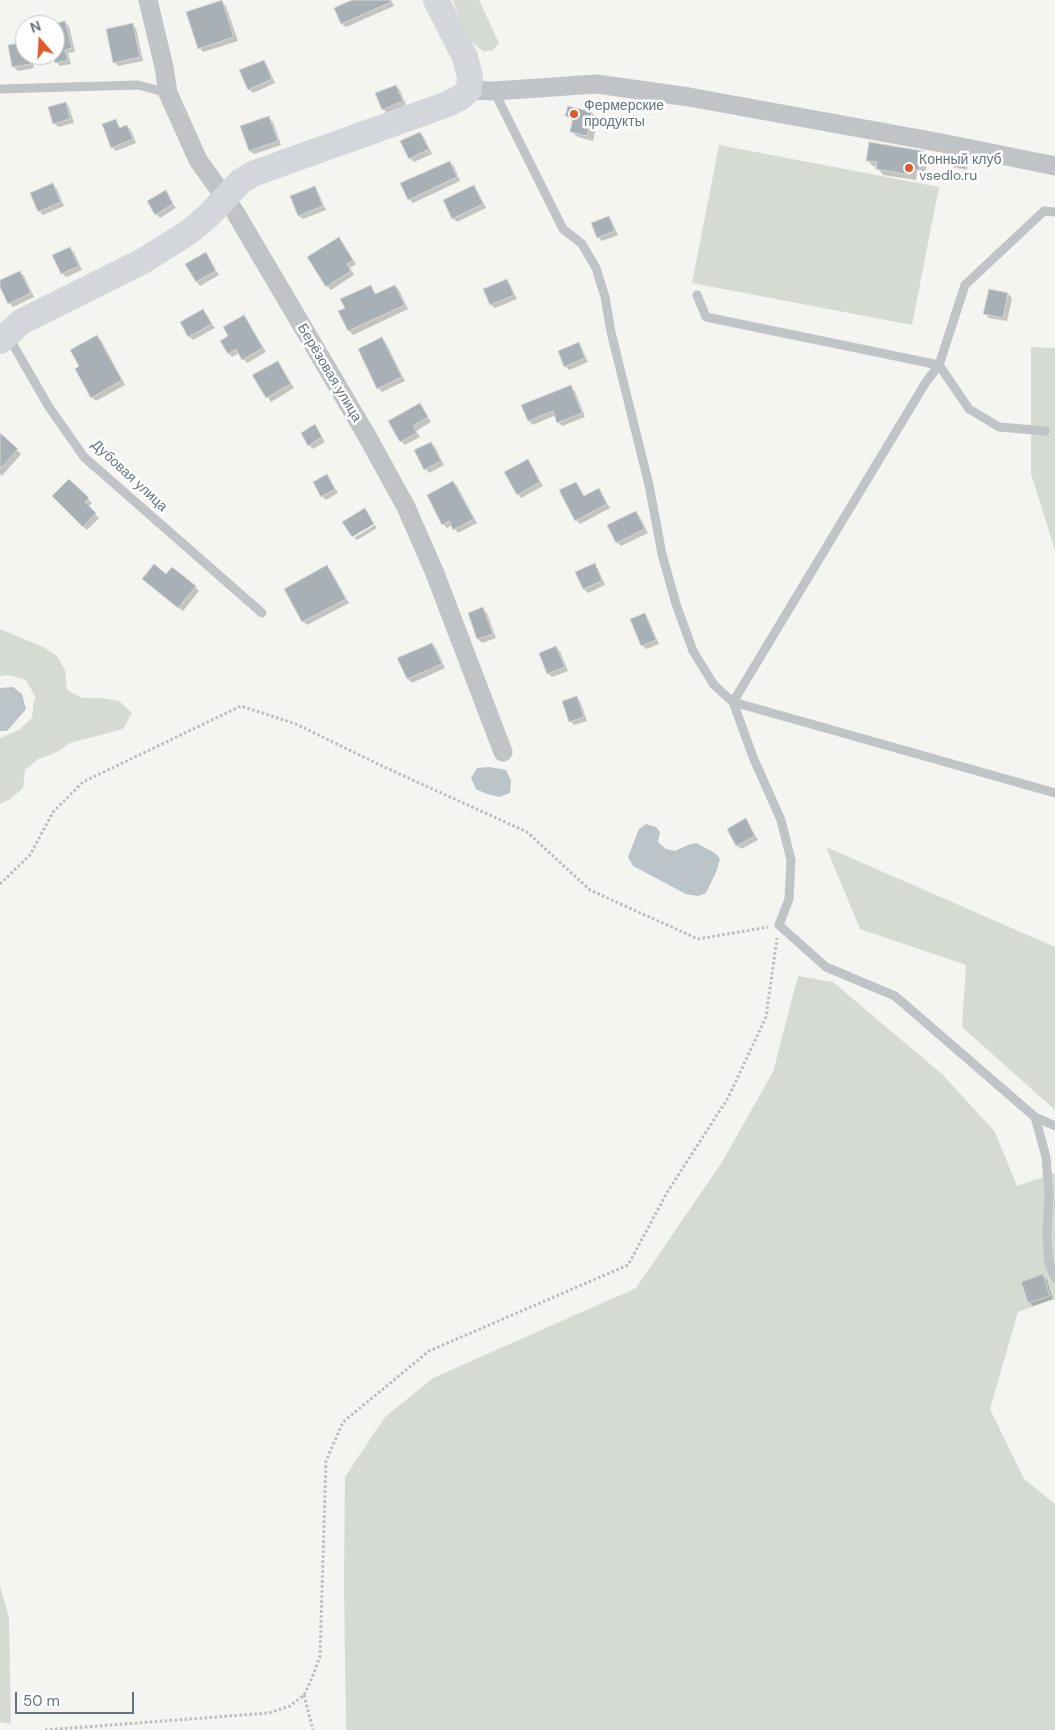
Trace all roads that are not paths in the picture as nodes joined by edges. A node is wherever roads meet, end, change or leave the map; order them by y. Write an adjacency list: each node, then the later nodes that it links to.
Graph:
1 (148, 0): 5 (street, Берёзовая улица)
2 (437, 1): 4 (street)
3 (0, 89): 5 (lane)
4 (481, 90): 6 (street); 7 (street); 14 (lane)
5 (168, 93): 7 (street, Берёзовая улица)
6 (1055, 166)
7 (226, 197): 10 (street); 15 (street, Берёзовая улица)
8 (1055, 212): 11 (lane)
9 (696, 295): 11 (lane)
10 (3, 337): 13 (lane, Дубовая улица)
11 (939, 365): 12 (lane); 14 (lane)
12 (1045, 431)
13 (262, 613)
14 (733, 702): 16 (lane); 17 (lane)
15 (503, 752)
16 (1055, 793)
17 (1035, 1117): 18 (lane); 19 (lane)
18 (1055, 1126)
19 (1055, 1278)

